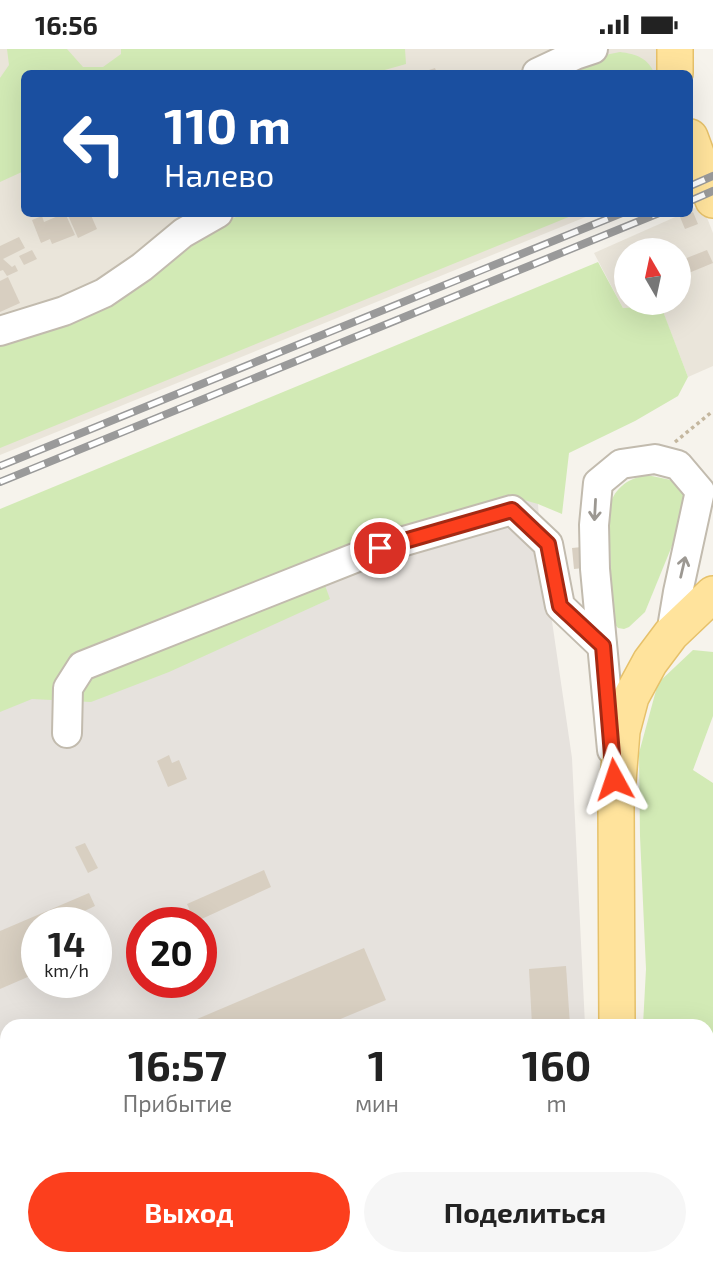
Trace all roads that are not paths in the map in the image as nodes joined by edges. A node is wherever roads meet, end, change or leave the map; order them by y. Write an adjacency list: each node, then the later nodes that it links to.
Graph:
1 (593, 49): 3 (street)
2 (675, 49): 4 (main road)
3 (543, 70)
4 (675, 70)
5 (693, 145): 6 (main road)
6 (709, 190)
7 (211, 217): 8 (street)
8 (0, 331)
9 (713, 594): 10 (main road)
10 (671, 634): 11 (street, one-way to 11); 13 (main road)
11 (603, 646): 12 (street); 13 (street)
12 (67, 733)
13 (617, 806): 14 (main road)
14 (617, 1019)

